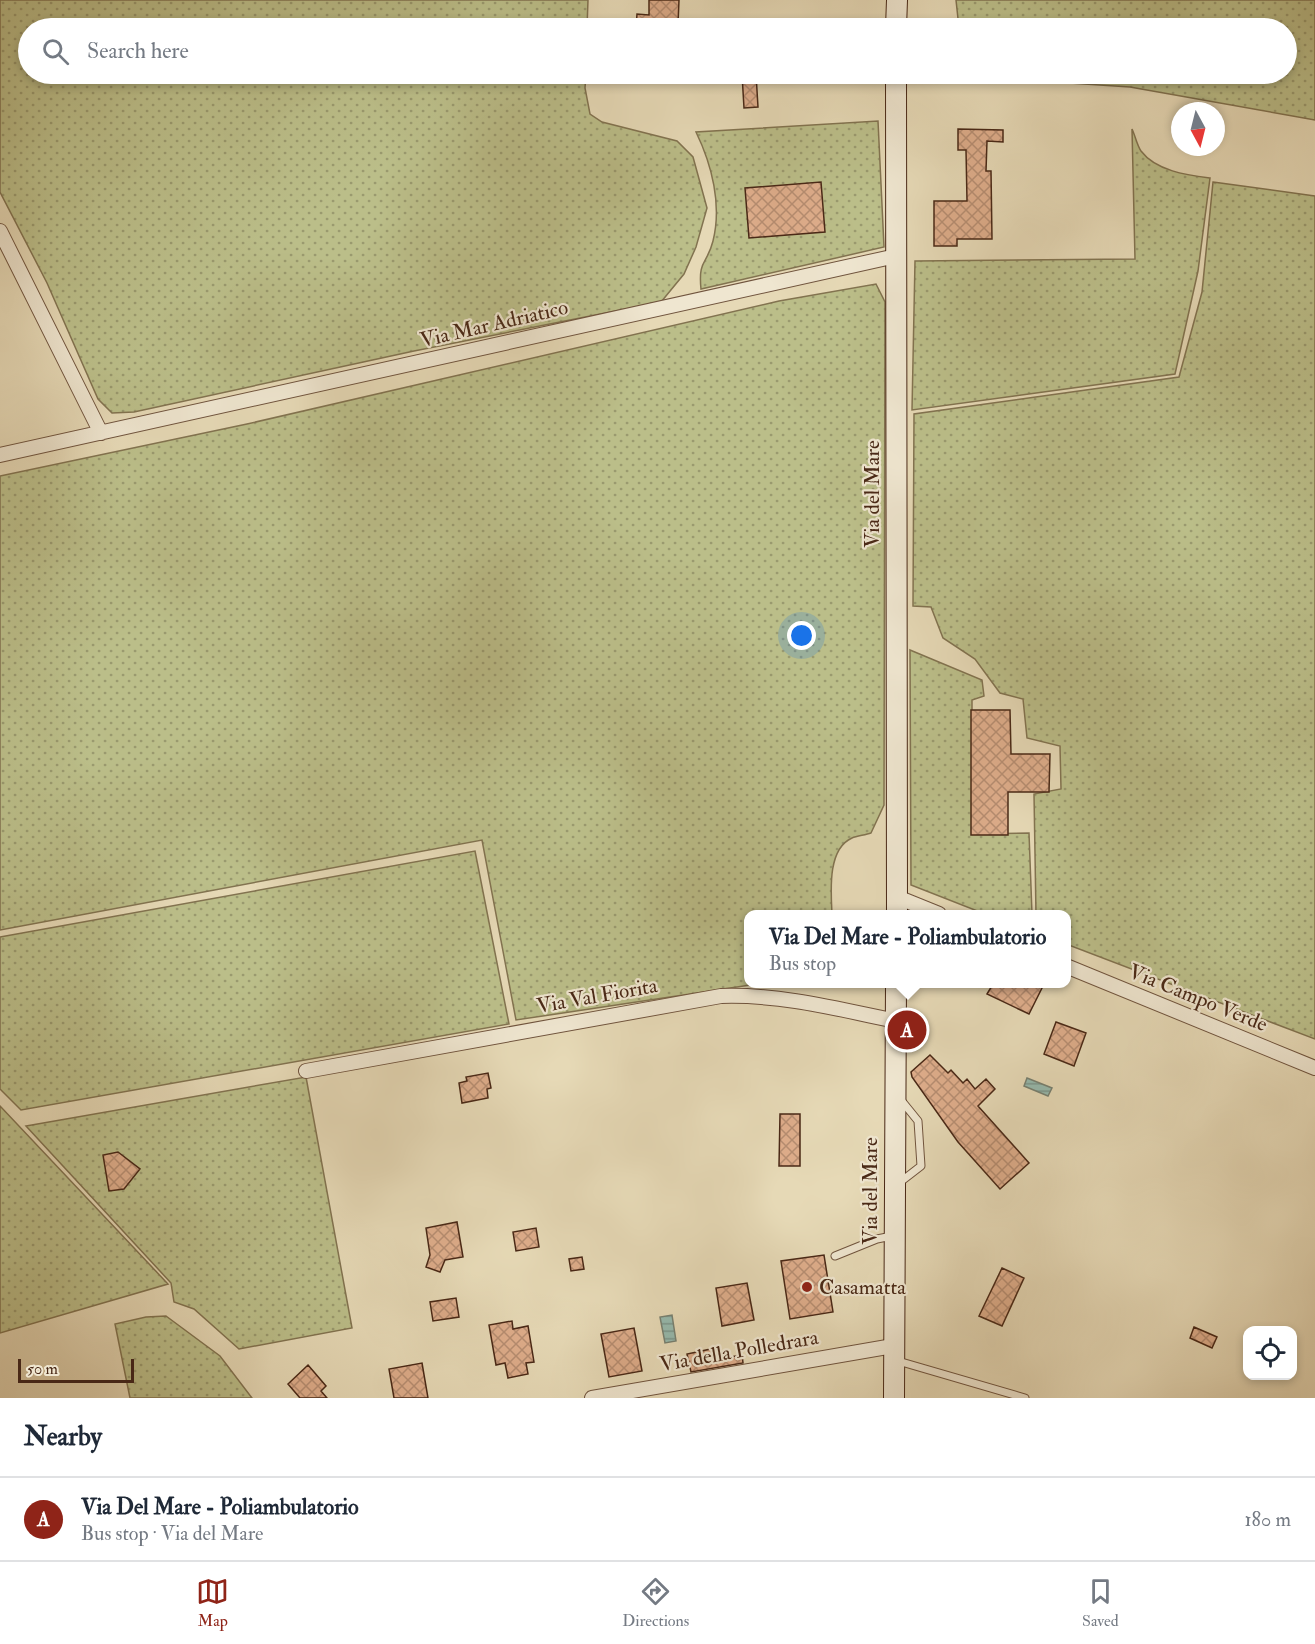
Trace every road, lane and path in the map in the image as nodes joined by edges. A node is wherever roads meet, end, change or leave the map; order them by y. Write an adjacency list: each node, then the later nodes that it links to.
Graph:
1 (897, 0): 2 (main road)
2 (896, 18)
3 (896, 84): 5 (main road, Via del Mare)
4 (0, 231): 6 (street)
5 (896, 256): 6 (street, Via Mar Adriatico); 8 (main road, Via del Mare)
6 (101, 433): 7 (street, Via Mar Adriatico)
7 (0, 455)
8 (897, 906): 9 (street)
9 (916, 910)
10 (1071, 968): 13 (street, Via Campo Verde)
11 (896, 988): 12 (main road, Via del Mare)
12 (896, 1021): 14 (street, Via Val Fiorita); 15 (main road, Via del Mare)
13 (1315, 1068)
14 (306, 1071)
15 (895, 1093): 16 (main road, Via del Mare); 16 (lane)
16 (895, 1187): 17 (main road, Via del Mare)
17 (894, 1236): 18 (lane); 19 (main road, Via del Mare)
18 (835, 1256)
19 (893, 1353): 20 (street, Via della Polledrara); 21 (main road, Via del Mare); 22 (lane)
20 (592, 1398)
21 (894, 1398)
22 (1025, 1398)

